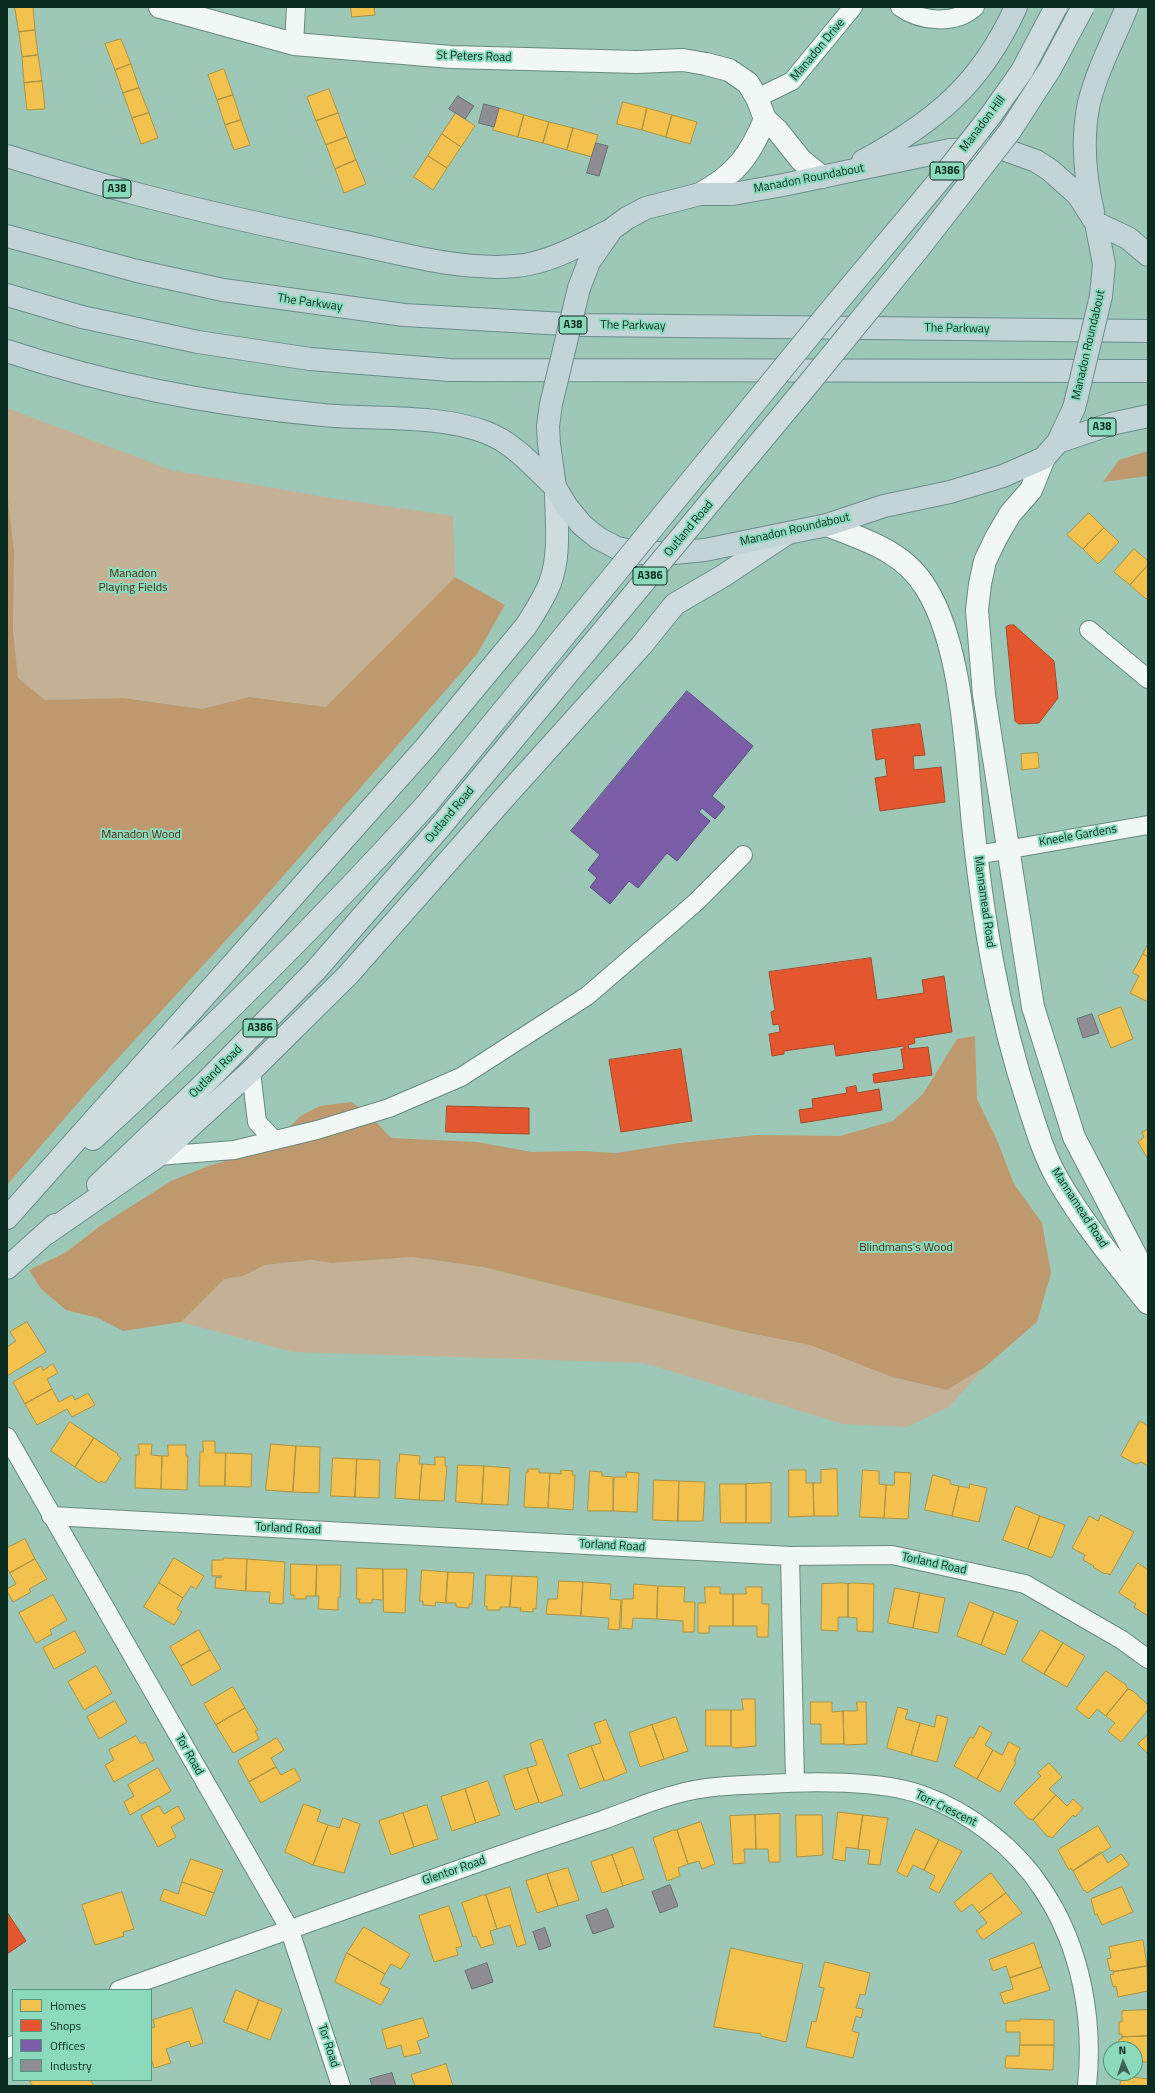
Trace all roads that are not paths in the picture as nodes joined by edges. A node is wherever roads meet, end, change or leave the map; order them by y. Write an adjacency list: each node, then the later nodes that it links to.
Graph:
1 (160, 7): 10 (main road, St Peters Road)
2 (296, 7): 10 (street)
3 (853, 7): 11 (street, Manadon Drive)
4 (900, 7): 5 (street)
5 (975, 7)
6 (1016, 7): 14 (highway)
7 (1056, 7): 22 (main road, Manadon Hill / A386, bridge)
8 (1083, 7): 23 (main road, Manadon Hill / A386, bridge)
9 (1128, 7): 17 (highway)
10 (294, 44): 11 (main road, St Peters Road)
11 (756, 98): 12 (main road, St Peters Road)
12 (765, 119): 15 (main road, St Peters Road); 16 (main road)
13 (7, 156): 18 (highway, A38)
14 (843, 172): 15 (highway, Manadon Roundabout); 17 (highway, Manadon Roundabout)
15 (822, 177): 16 (highway, Manadon Roundabout)
16 (700, 194): 18 (highway, Manadon Roundabout)
17 (1096, 222): 20 (highway); 28 (highway, Manadon Roundabout, bridge)
18 (612, 229): 29 (highway, Manadon Roundabout, bridge)
19 (7, 236): 24 (highway, The Parkway / A38)
20 (1148, 255)
21 (7, 295): 26 (highway)
22 (820, 323): 41 (main road, Outland Road / A386, bridge)
23 (855, 325): 42 (main road, Outland Road / A386, bridge)
24 (1148, 331)
25 (7, 351): 29 (highway)
26 (1148, 371)
27 (1148, 416): 28 (highway, A38)
28 (1051, 450): 30 (highway, Manadon Roundabout); 35 (main road, Mannamead Road)
29 (556, 488): 31 (highway, Manadon Roundabout); 41 (main road)
30 (827, 525): 31 (highway, Manadon Roundabout); 37 (main road, Mannamead Road)
31 (786, 534): 38 (main road)
32 (1089, 630): 33 (street)
33 (1148, 679)
34 (1148, 824): 35 (street, Kneele Gardens)
35 (1009, 848): 37 (street, Kneele Gardens); 44 (main road, Mannamead Road)
36 (743, 855): 39 (street)
37 (977, 855): 45 (main road, Mannamead Road)
38 (251, 1071): 39 (street, Outland Road); 40 (main road)
39 (274, 1140): 40 (street)
40 (158, 1156): 42 (main road)
41 (7, 1218)
42 (46, 1234): 43 (main road, Outland Road / A386)
43 (7, 1268)
44 (1148, 1279)
45 (1148, 1303)
46 (7, 1437): 47 (street, Tor Road)
47 (51, 1516): 48 (street, Torland Road); 51 (street, Tor Road)
48 (790, 1556): 49 (street, Torland Road); 50 (street)
49 (1148, 1659)
50 (795, 1782): 51 (street, Glentor Road); 54 (street, Torr Crescent)
51 (289, 1928): 52 (street, Glentor Road); 53 (street, Tor Road)
52 (123, 1989)
53 (341, 2086)
54 (1087, 2086)

